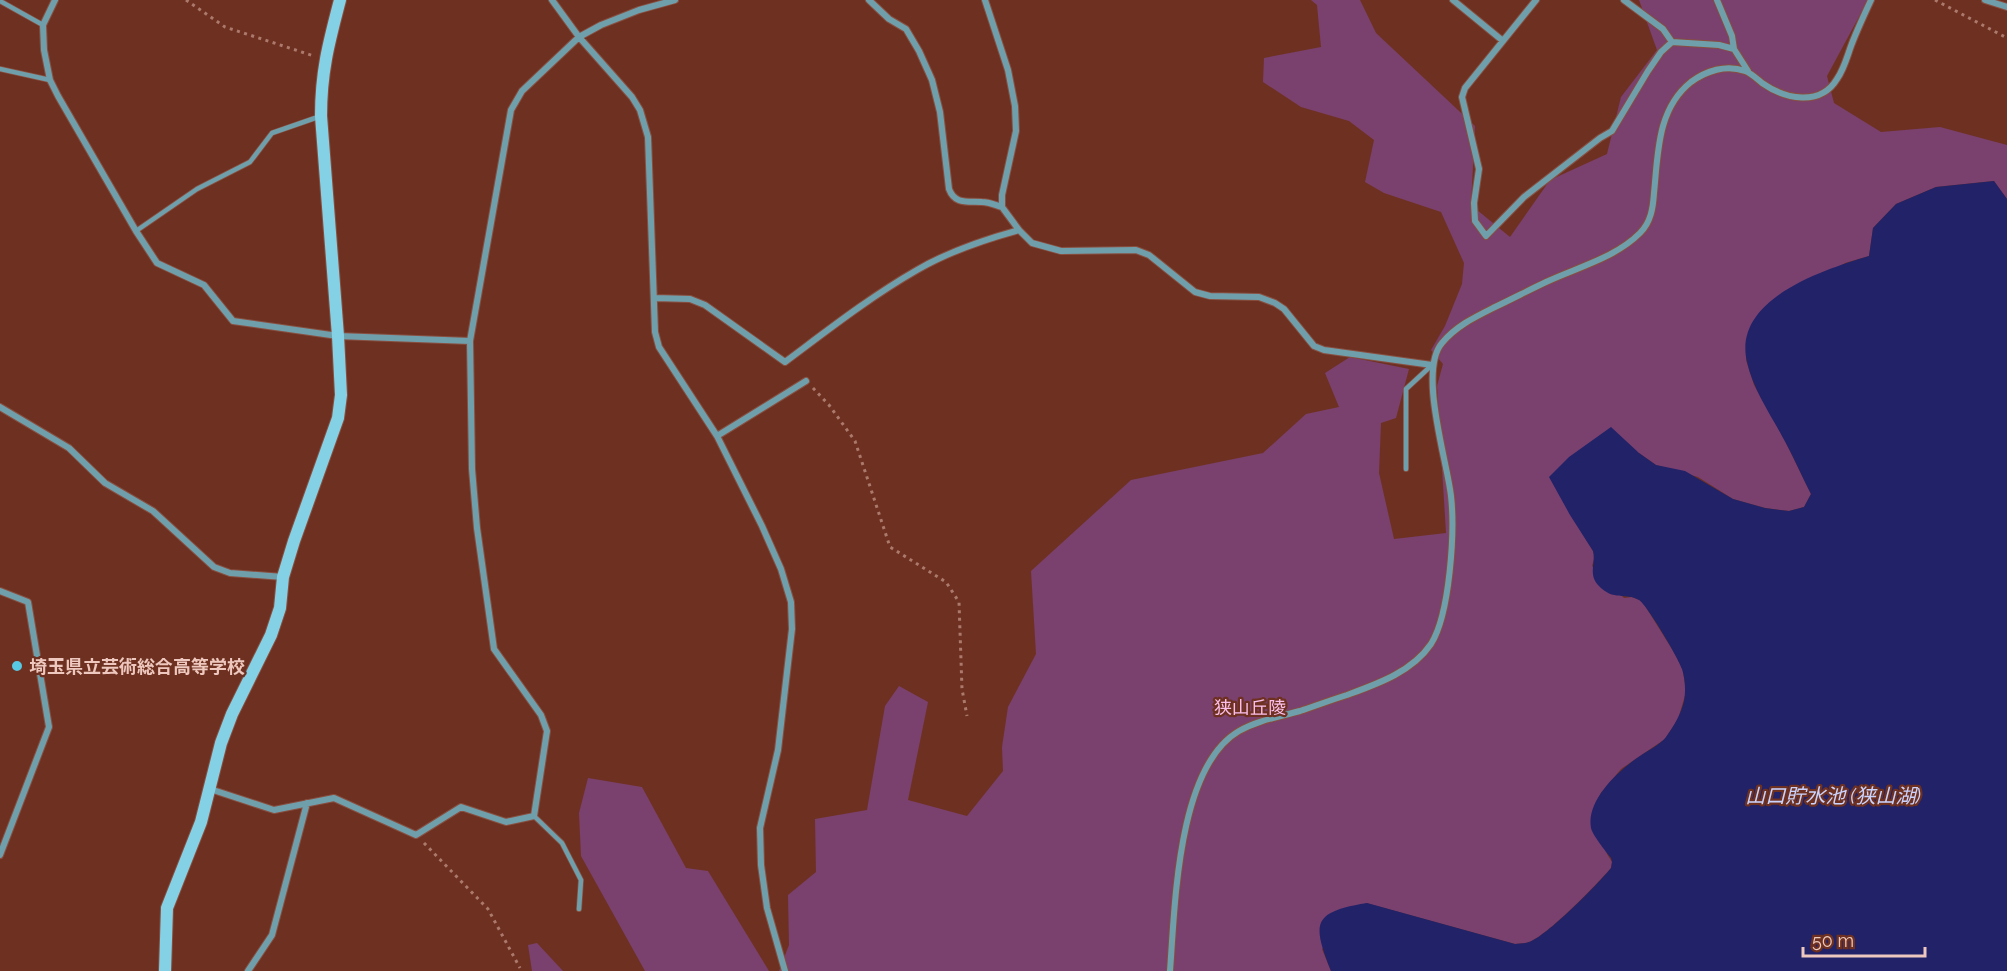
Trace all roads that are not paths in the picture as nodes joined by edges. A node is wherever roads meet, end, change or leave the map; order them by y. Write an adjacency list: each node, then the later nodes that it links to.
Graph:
1 (55, 0): 15 (street)
2 (340, 0): 23 (street)
3 (552, 0): 16 (street)
4 (675, 0): 16 (street)
5 (869, 0): 24 (street)
6 (985, 0): 24 (street)
7 (1453, 0): 17 (street)
8 (1536, 0): 17 (street)
9 (1624, 0): 18 (street)
10 (1718, 0): 19 (street)
11 (1871, 0): 21 (street)
12 (1984, 0): 14 (street)
13 (0, 1): 15 (lane)
14 (2007, 7)
15 (43, 25): 22 (street)
16 (579, 37): 27 (street); 29 (street)
17 (1503, 41): 18 (street)
18 (1672, 42): 19 (street)
19 (1734, 49): 21 (street)
20 (0, 69): 22 (lane)
21 (1748, 71): 30 (street)
22 (50, 80): 26 (street)
23 (321, 116): 26 (lane); 28 (street)
24 (1002, 207): 25 (street)
25 (1019, 230): 27 (street); 30 (street)
26 (136, 231): 28 (street)
27 (655, 298): 33 (street)
28 (338, 336): 29 (street); 35 (street)
29 (470, 341): 39 (street)
30 (1432, 365): 34 (lane); 45 (street)
31 (806, 381): 33 (street)
32 (0, 407): 35 (street)
33 (717, 436): 44 (street)
34 (1406, 470)
35 (283, 577): 37 (street)
36 (0, 591): 40 (street)
37 (210, 789): 38 (street); 42 (street)
38 (307, 802): 39 (street); 43 (street)
39 (534, 816): 41 (lane)
40 (0, 855)
41 (579, 909)
42 (165, 971)
43 (248, 971)
44 (784, 971)
45 (1170, 971)

